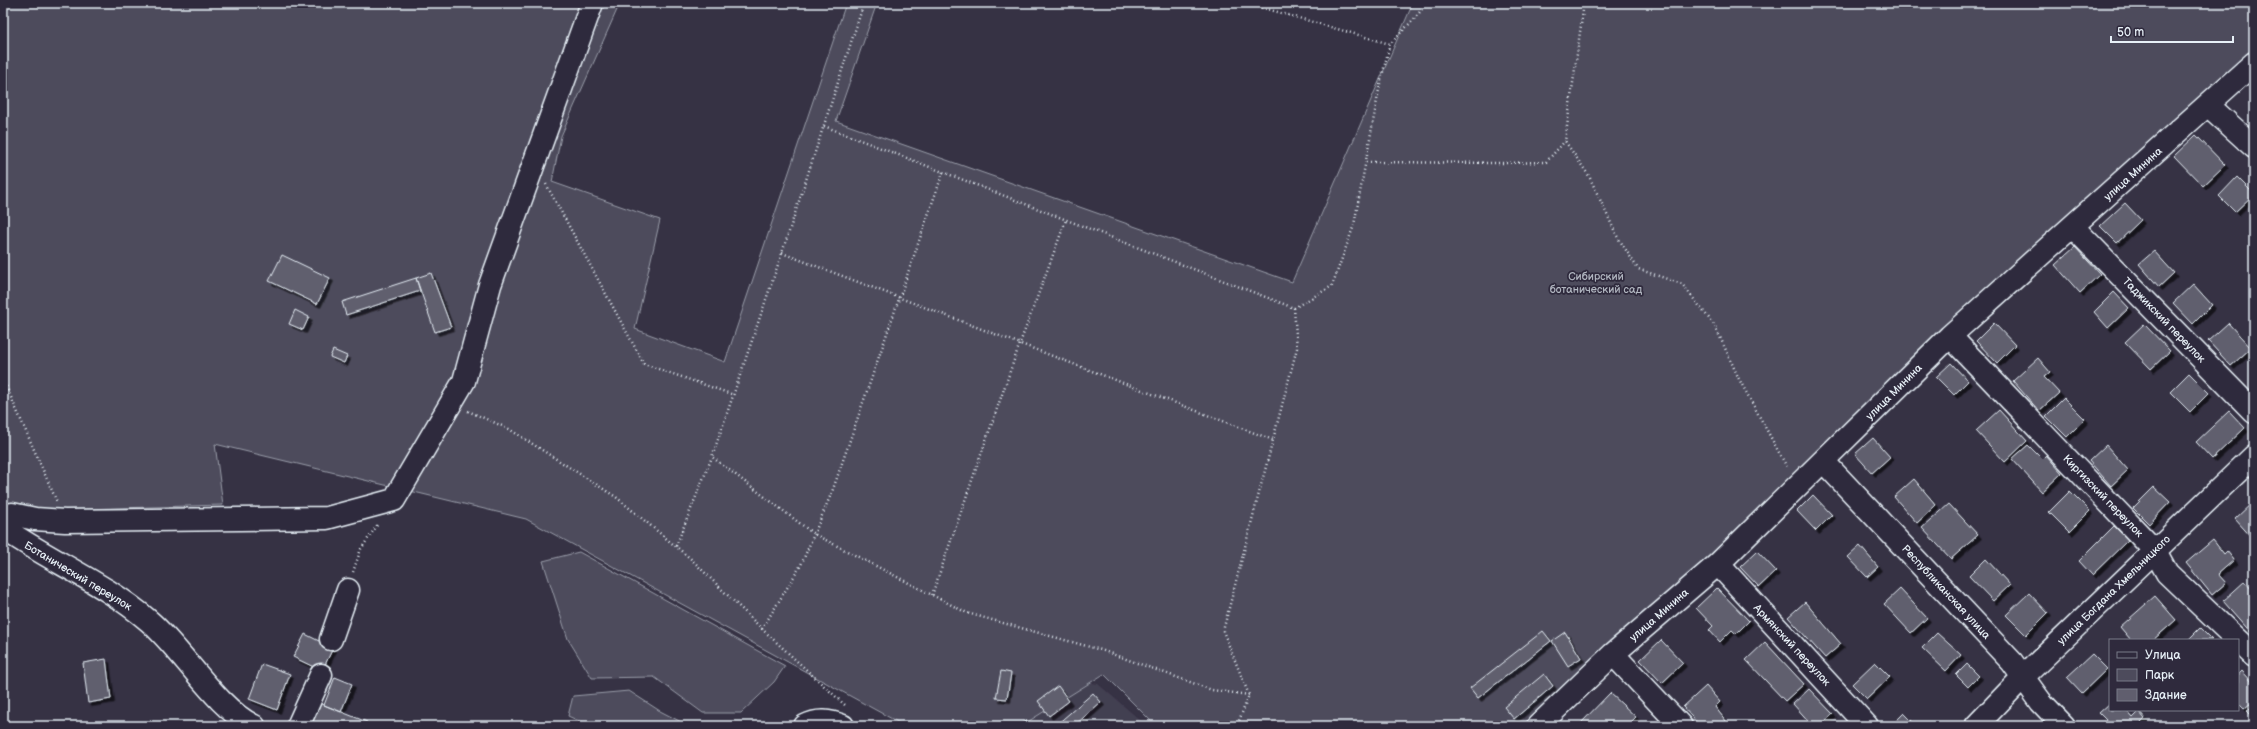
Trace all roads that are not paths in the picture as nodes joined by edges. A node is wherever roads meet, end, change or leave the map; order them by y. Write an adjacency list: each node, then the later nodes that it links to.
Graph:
1 (592, 3): 10 (street)
2 (2254, 63): 3 (street, улица Минина)
3 (2209, 106): 4 (street); 5 (street, улица Минина)
4 (2254, 147)
5 (2073, 227): 6 (street, улица Минина); 7 (street, Таджикский переулок)
6 (1950, 336): 9 (street, улица Минина); 12 (street, Киргизский переулок)
7 (2254, 412)
8 (2254, 456): 12 (street, улица Богдана Хмельницкого)
9 (1823, 461): 13 (street, улица Минина); 21 (street, Республиканская улица)
10 (3, 517)
11 (3, 528): 23 (street, Ботанический переулок)
12 (2155, 551): 16 (street, Киргизский переулок); 21 (street, улица Богдана Хмельницкого)
13 (1718, 564): 18 (street, улица Минина); 28 (street, Армянский переулок)
14 (348, 590): 15 (street)
15 (330, 639)
16 (2236, 639)
17 (2239, 642): 19 (street, Киргизский переулок)
18 (1613, 654): 26 (street, улица Минина); 27 (street)
19 (2254, 656)
20 (321, 675): 24 (street)
21 (2023, 677): 29 (street, улица Богдана Хмельницкого); 30 (street, Республиканская улица)
22 (845, 716): 25 (street)
23 (254, 726)
24 (298, 726)
25 (805, 726)
26 (1538, 726)
27 (1681, 726)
28 (1867, 726)
29 (1976, 726)
30 (2064, 726)

